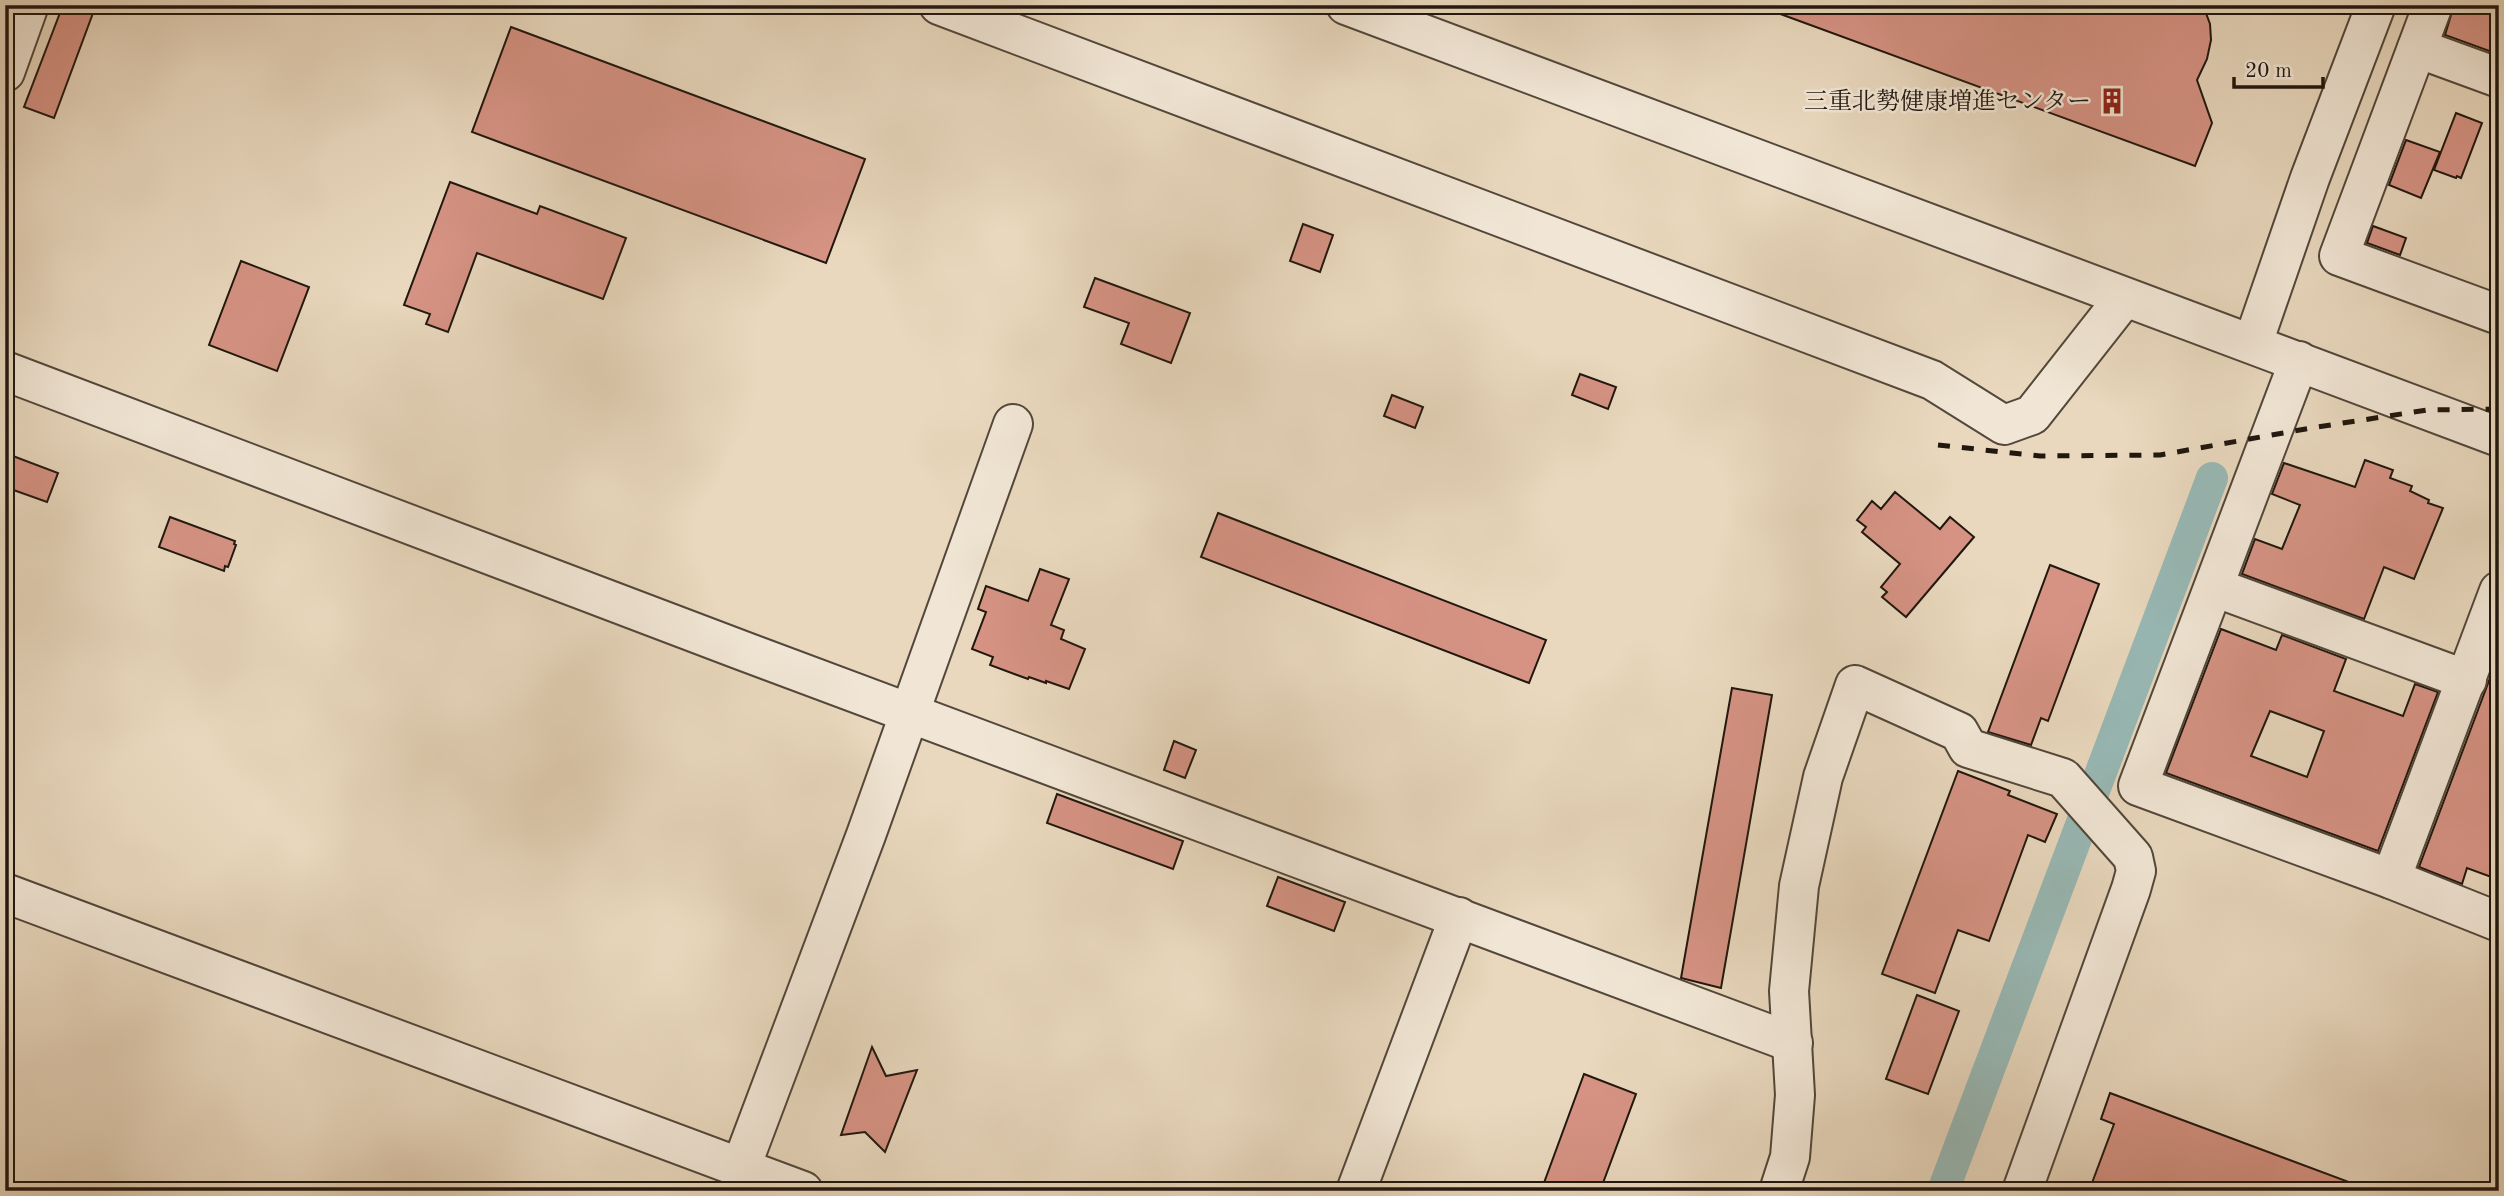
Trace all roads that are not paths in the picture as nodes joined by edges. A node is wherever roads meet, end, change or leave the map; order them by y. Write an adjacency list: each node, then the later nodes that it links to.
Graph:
1 (29, 5): 7 (street)
2 (939, 5): 9 (street)
3 (1346, 5): 9 (street)
4 (2376, 5): 11 (street)
5 (2433, 5): 6 (street)
6 (2417, 48): 8 (street); 10 (street)
7 (5, 72)
8 (2499, 78)
9 (2114, 311): 11 (street)
10 (2499, 315)
11 (2253, 343): 12 (street)
12 (2299, 361): 15 (street); 16 (street)
13 (5, 371): 19 (street)
14 (1013, 424): 19 (street)
15 (2499, 437)
16 (2214, 587): 18 (street); 20 (street)
17 (2499, 591): 18 (street)
18 (2467, 680): 20 (street)
19 (909, 712): 22 (street); 25 (street)
20 (2391, 879): 23 (street)
21 (5, 893): 25 (street)
22 (1459, 917): 24 (street); 27 (street)
23 (2499, 922)
24 (1793, 1043): 28 (street); 29 (street)
25 (741, 1167): 26 (street)
26 (803, 1191)
27 (1356, 1191)
28 (1779, 1191)
29 (2021, 1191)

